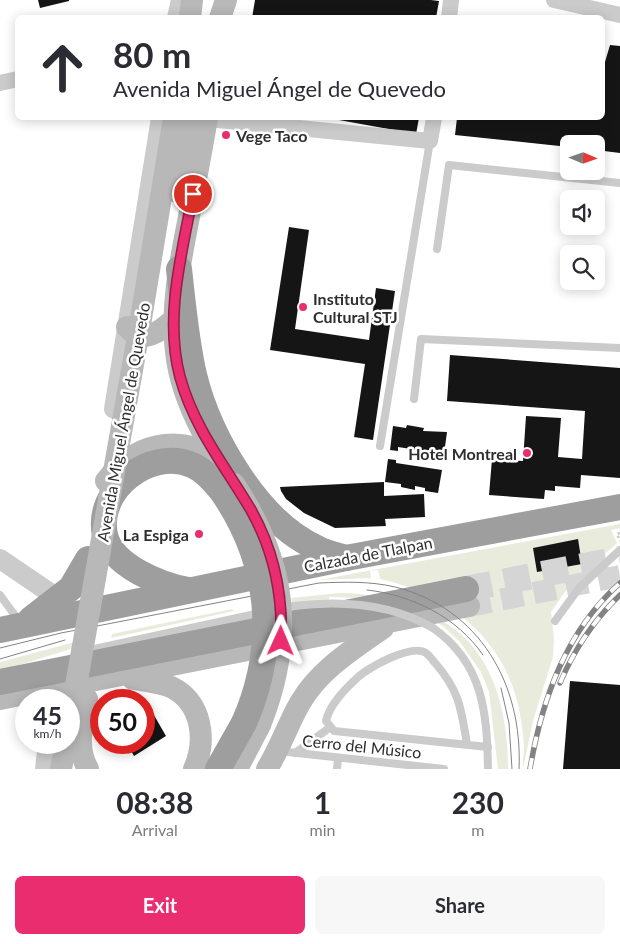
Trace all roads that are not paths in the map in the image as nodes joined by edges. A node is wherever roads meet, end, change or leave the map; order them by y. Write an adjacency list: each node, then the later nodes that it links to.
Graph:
1 (181, 0): 6 (street)
2 (192, 0): 7 (main road)
3 (227, 0): 8 (main road); 9 (main road)
4 (451, 0): 10 (street)
5 (554, 0): 11 (street)
6 (178, 15)
7 (190, 15)
8 (221, 15)
9 (226, 15)
10 (449, 15)
11 (620, 15)
12 (15, 80): 13 (street)
13 (0, 83)
14 (161, 120): 24 (street, Avenida Miguel Ángel de Quevedo)
15 (174, 120): 24 (main road, Avenida Miguel Ángel de Quevedo)
16 (201, 120): 24 (main road)
17 (202, 120): 23 (main road, Avenida Miguel Ángel de Quevedo)
18 (222, 120): 20 (street)
19 (434, 120): 20 (street)
20 (430, 141): 27 (lane)
21 (620, 183): 22 (lane)
22 (437, 249)
23 (179, 269): 24 (main road, Avenida Miguel Ángel de Quevedo); 33 (highway)
24 (149, 322): 28 (main road, Avenida Miguel Ángel de Quevedo); 30 (street, Avenida Miguel Ángel de Quevedo); 48 (main road, Avenida Miguel Ángel de Quevedo, bridge); 61 (main road)
25 (620, 348): 26 (lane)
26 (414, 399)
27 (380, 446)
28 (217, 458): 29 (main road, Avenida Miguel Ángel de Quevedo); 30 (main road)
29 (227, 487): 36 (highway); 51 (highway, bridge)
30 (101, 489): 35 (street, Avenida Miguel Ángel de Quevedo)
31 (620, 507): 33 (highway, Calzada de Tlalpan)
32 (620, 550): 40 (lane)
33 (346, 558): 36 (highway, Calzada de Tlalpan)
34 (0, 559): 39 (street)
35 (88, 559): 39 (highway)
36 (199, 590): 39 (highway, Calzada de Tlalpan)
37 (0, 595): 42 (lane)
38 (468, 598): 41 (main road); 46 (highway)
39 (69, 606): 42 (highway, Calzada de Tlalpan)
40 (555, 621)
41 (392, 623): 45 (main road); 57 (main road)
42 (15, 626)
43 (72, 654): 54 (lane, bridge)
44 (47, 664): 46 (lane)
45 (117, 678): 47 (main road); 62 (main road)
46 (8, 680)
47 (73, 689)
48 (76, 689)
49 (15, 698): 50 (main road)
50 (0, 699)
51 (252, 724): 63 (highway); 64 (main road)
52 (329, 728): 53 (lane); 53 (lane); 57 (lane)
53 (467, 744): 54 (lane)
54 (488, 747): 67 (lane)
55 (45, 754): 59 (street)
56 (64, 754): 60 (main road)
57 (280, 758): 58 (lane, Cerro del Músico)
58 (338, 758): 65 (lane); 66 (lane, Cerro del Músico)
59 (43, 769)
60 (61, 769)
61 (88, 769)
62 (194, 769)
63 (218, 769)
64 (237, 769)
65 (337, 769)
66 (444, 769)
67 (488, 769)

